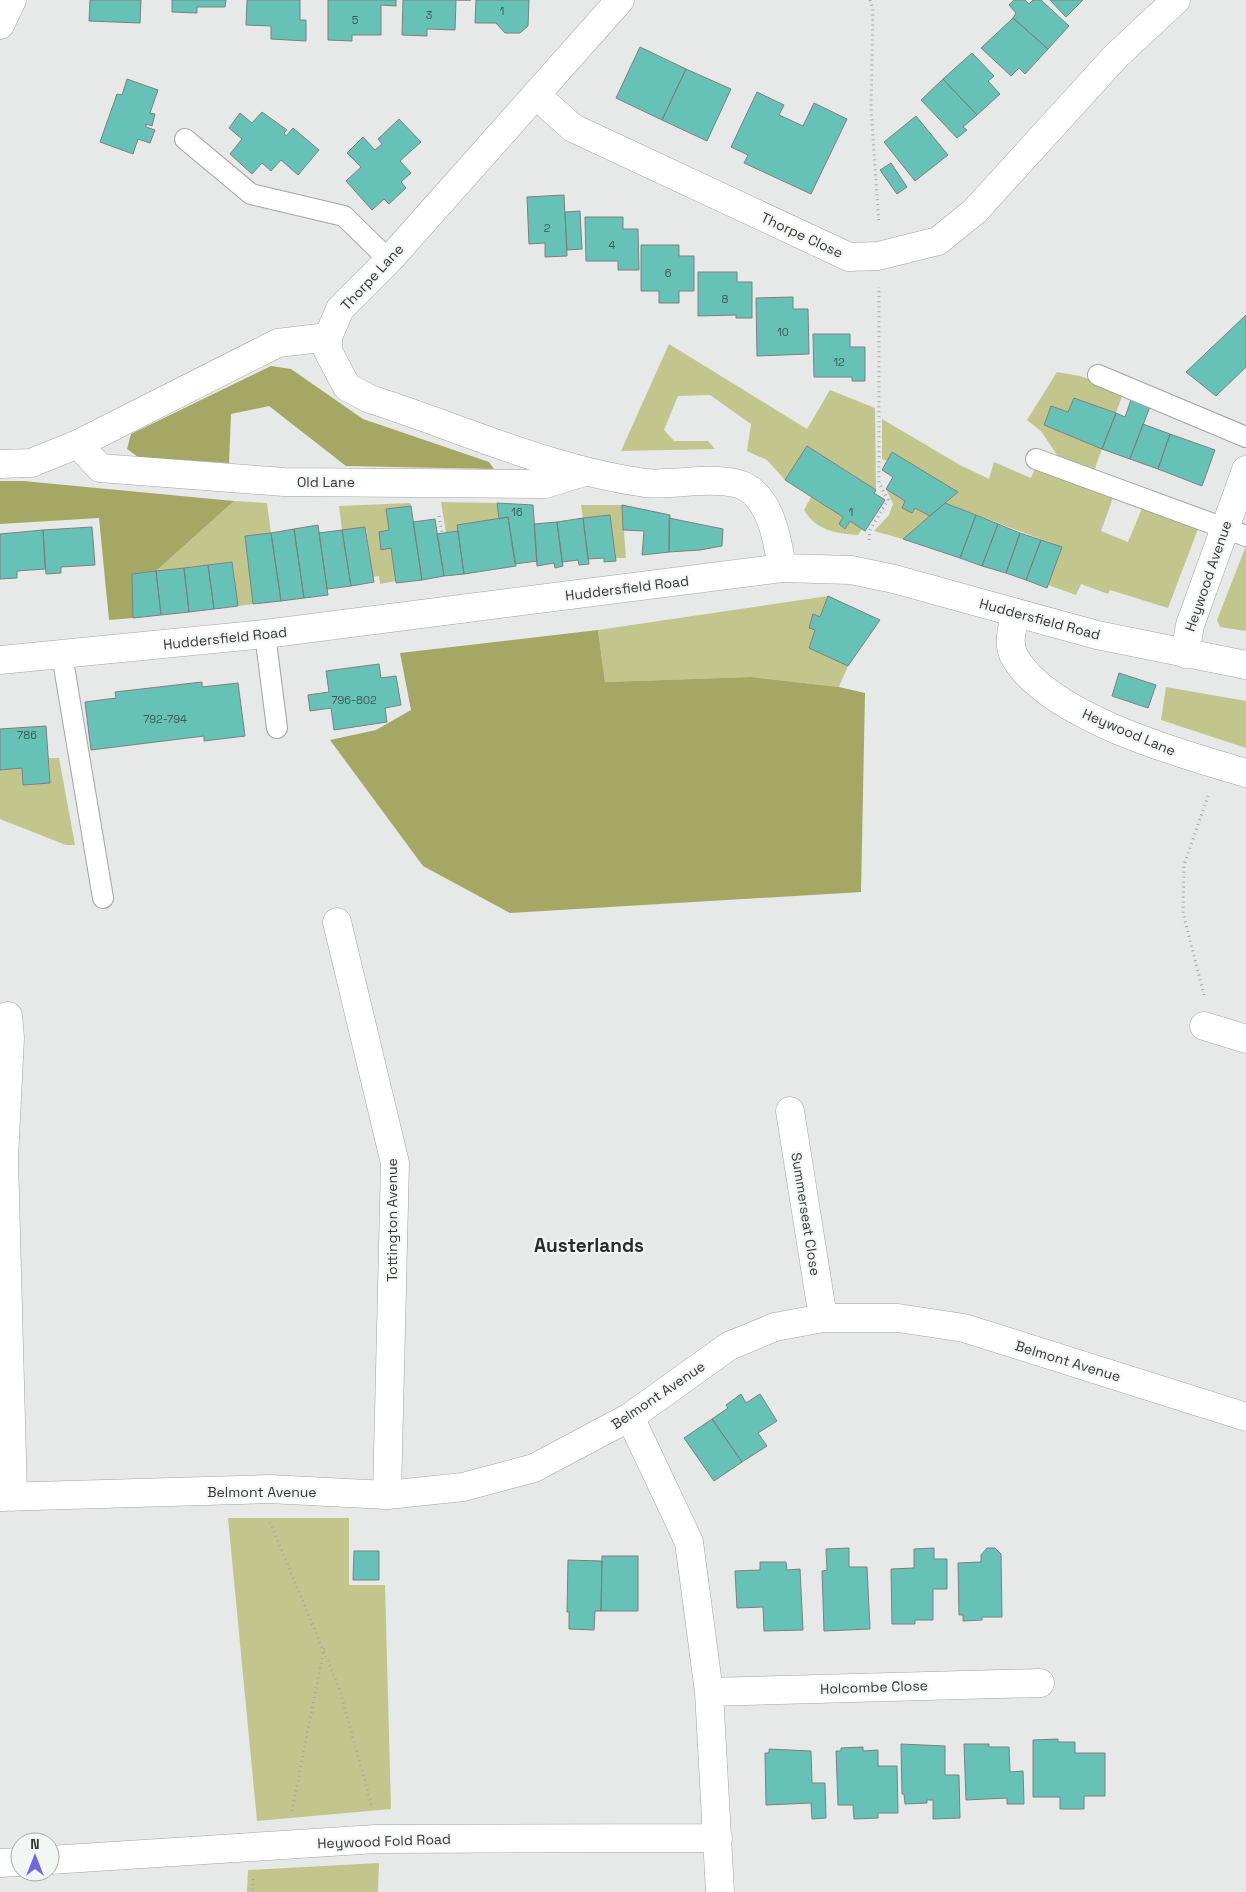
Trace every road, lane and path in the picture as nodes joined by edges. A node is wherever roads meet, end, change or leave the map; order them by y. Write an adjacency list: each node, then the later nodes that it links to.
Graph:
1 (12, 0): 4 (street)
2 (620, 0): 5 (street, Thorpe Lane)
3 (1176, 0): 5 (street, Thorpe Close)
4 (0, 25)
5 (536, 95): 7 (street, Thorpe Lane)
6 (185, 140): 7 (lane)
7 (389, 260): 8 (street, Thorpe Lane)
8 (328, 337): 11 (street); 15 (street, Old Lane)
9 (1098, 375): 10 (lane)
10 (1246, 437)
11 (78, 444): 13 (street); 15 (street, Old Lane)
12 (1036, 459): 16 (lane)
13 (0, 464)
14 (1246, 470): 16 (street, Heywood Avenue)
15 (584, 472): 17 (street, Old Lane)
16 (1235, 532): 20 (street, Heywood Avenue)
17 (782, 568): 18 (street, Huddersfield Road); 19 (street, Huddersfield Road)
18 (1016, 614): 20 (street, Huddersfield Road); 25 (street, Heywood Lane)
19 (266, 634): 21 (street, Huddersfield Road); 24 (lane)
20 (1185, 654): 23 (street, Huddersfield Road)
21 (62, 655): 22 (street, Huddersfield Road); 27 (lane)
22 (0, 660)
23 (1246, 665)
24 (277, 728)
25 (1246, 773)
26 (1210, 791): 30 (path)
27 (103, 898)
28 (338, 922): 38 (street, Tottington Avenue)
29 (8, 1016): 33 (street)
30 (1204, 1026): 31 (street)
31 (1246, 1039)
32 (790, 1111): 34 (street, Summerseat Close)
33 (2, 1158): 39 (street)
34 (823, 1318): 35 (street, Belmont Avenue); 36 (street, Belmont Avenue)
35 (630, 1417): 38 (street, Belmont Avenue); 42 (street)
36 (1246, 1417)
37 (269, 1489): 38 (street, Belmont Avenue); 39 (street, Belmont Avenue); 40 (path)
38 (387, 1495)
39 (6, 1497)
40 (324, 1648): 44 (path); 45 (path)
41 (1040, 1683): 42 (street, Holcombe Close)
42 (708, 1692): 43 (street)
43 (718, 1838): 44 (street, Heywood Fold Road); 47 (street)
44 (376, 1839): 45 (street, Heywood Fold Road)
45 (294, 1844): 46 (street, Heywood Fold Road)
46 (60, 1859)
47 (720, 1892)

